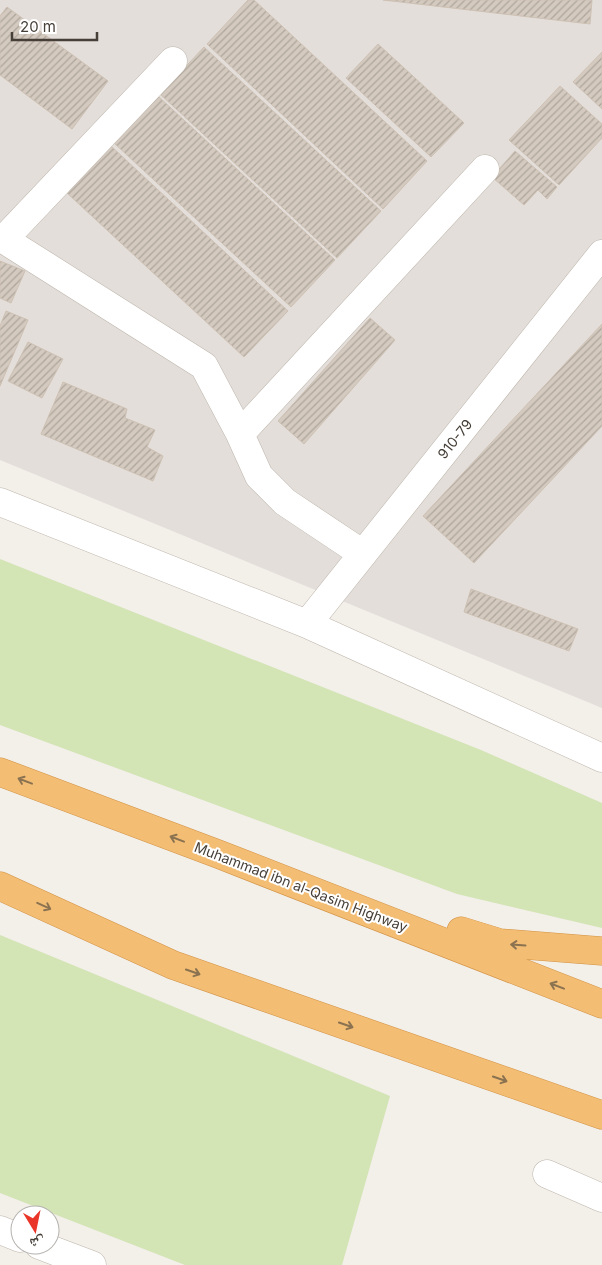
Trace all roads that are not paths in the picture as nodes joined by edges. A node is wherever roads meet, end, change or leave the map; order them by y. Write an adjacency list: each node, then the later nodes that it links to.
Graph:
1 (173, 61): 3 (street)
2 (485, 169): 5 (street)
3 (2, 238): 5 (street)
4 (602, 254): 7 (street, 910-79)
5 (240, 434): 7 (street)
6 (0, 502): 8 (street)
7 (363, 554): 8 (street, 910-79)
8 (307, 624): 9 (street)
9 (602, 758)
10 (0, 772): 11 (highway, Muhammad ibn al-Qasim Highway, one-way to 10)
11 (218, 854): 13 (highway, one-way to 11); 14 (highway, Muhammad ibn al-Qasim Highway, one-way to 11)
12 (0, 886): 15 (highway, one-way to 15)
13 (602, 951)
14 (602, 1004)
15 (602, 1115)
16 (547, 1174): 17 (street)
17 (602, 1198)
18 (60, 1253): 19 (street)
19 (92, 1265)

